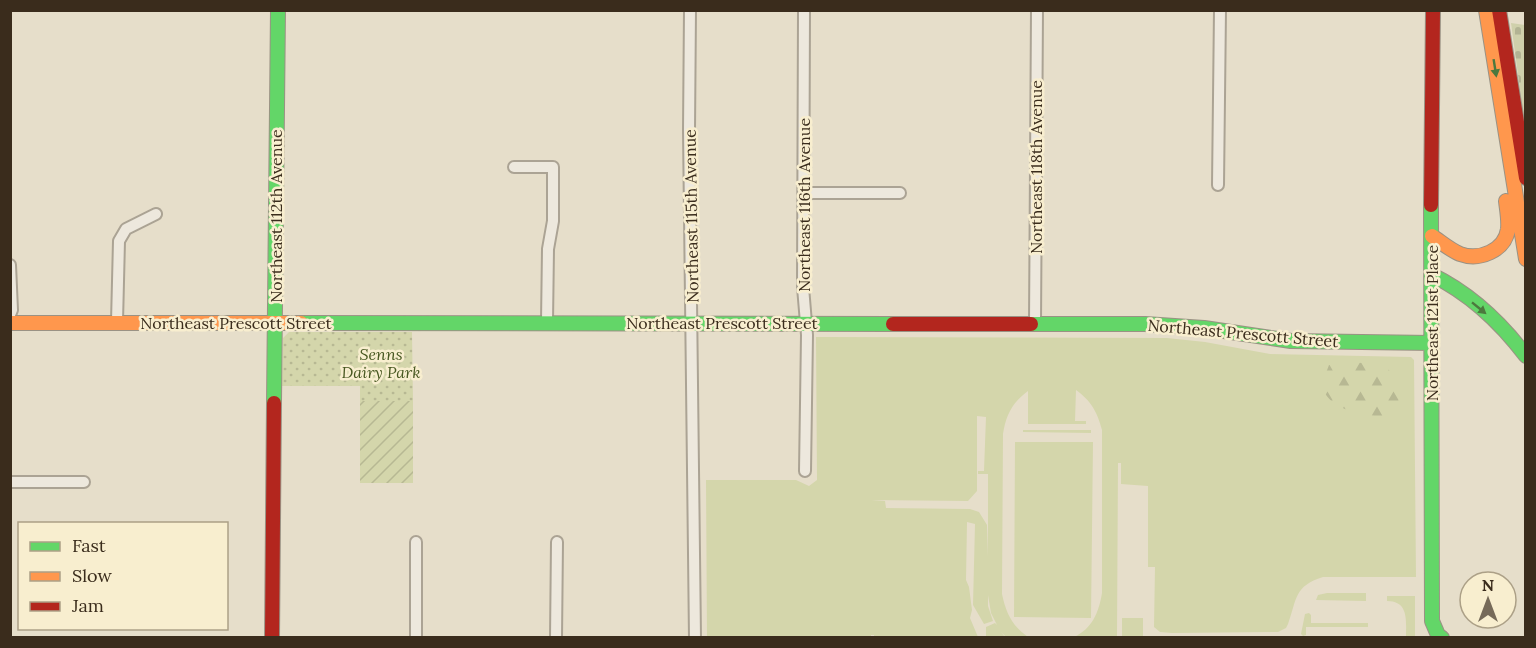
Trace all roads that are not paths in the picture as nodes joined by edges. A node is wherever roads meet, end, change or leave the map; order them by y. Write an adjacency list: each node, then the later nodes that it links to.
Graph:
1 (278, 10): 26 (street, Northeast 112th Avenue)
2 (690, 10): 27 (street, Northeast 115th Avenue)
3 (804, 10): 15 (street, Northeast 116th Avenue)
4 (1036, 10): 29 (street, Northeast 118th Avenue)
5 (1220, 10): 14 (street)
6 (1433, 10): 18 (street, Northeast 121st Place)
7 (1486, 10): 12 (street, one-way to 12)
8 (1499, 10): 9 (street)
9 (1517, 125): 10 (street); 13 (street)
10 (1526, 139)
11 (514, 167): 24 (street)
12 (1512, 171): 18 (street); 19 (street)
13 (1526, 178)
14 (1218, 185)
15 (804, 193): 16 (street); 28 (street, Northeast 116th Avenue)
16 (900, 193)
17 (156, 214): 23 (street)
18 (1432, 236): 21 (street, Northeast 121st Place)
19 (1526, 260)
20 (10, 265): 22 (street)
21 (1432, 275): 30 (street, Northeast 121st Place); 31 (street, one-way to 31)
22 (10, 315)
23 (117, 322): 25 (street, Northeast Prescott Street); 26 (street, Northeast Prescott Street)
24 (547, 322): 26 (street, Northeast Prescott Street); 27 (street, Northeast Prescott Street)
25 (10, 323)
26 (275, 323): 38 (street, Northeast 112th Avenue)
27 (692, 323): 28 (street, Northeast Prescott Street); 41 (street, Northeast 115th Avenue)
28 (806, 324): 29 (street, Northeast Prescott Street); 32 (street, Northeast 116th Avenue)
29 (1035, 324): 30 (street, Northeast Prescott Street)
30 (1432, 343): 37 (street, Northeast 121st Place)
31 (1526, 356)
32 (805, 471)
33 (10, 482): 34 (street)
34 (84, 482)
35 (416, 542): 39 (street)
36 (556, 542): 40 (street)
37 (1440, 636)
38 (272, 638)
39 (416, 638)
40 (556, 638)
41 (695, 638)

